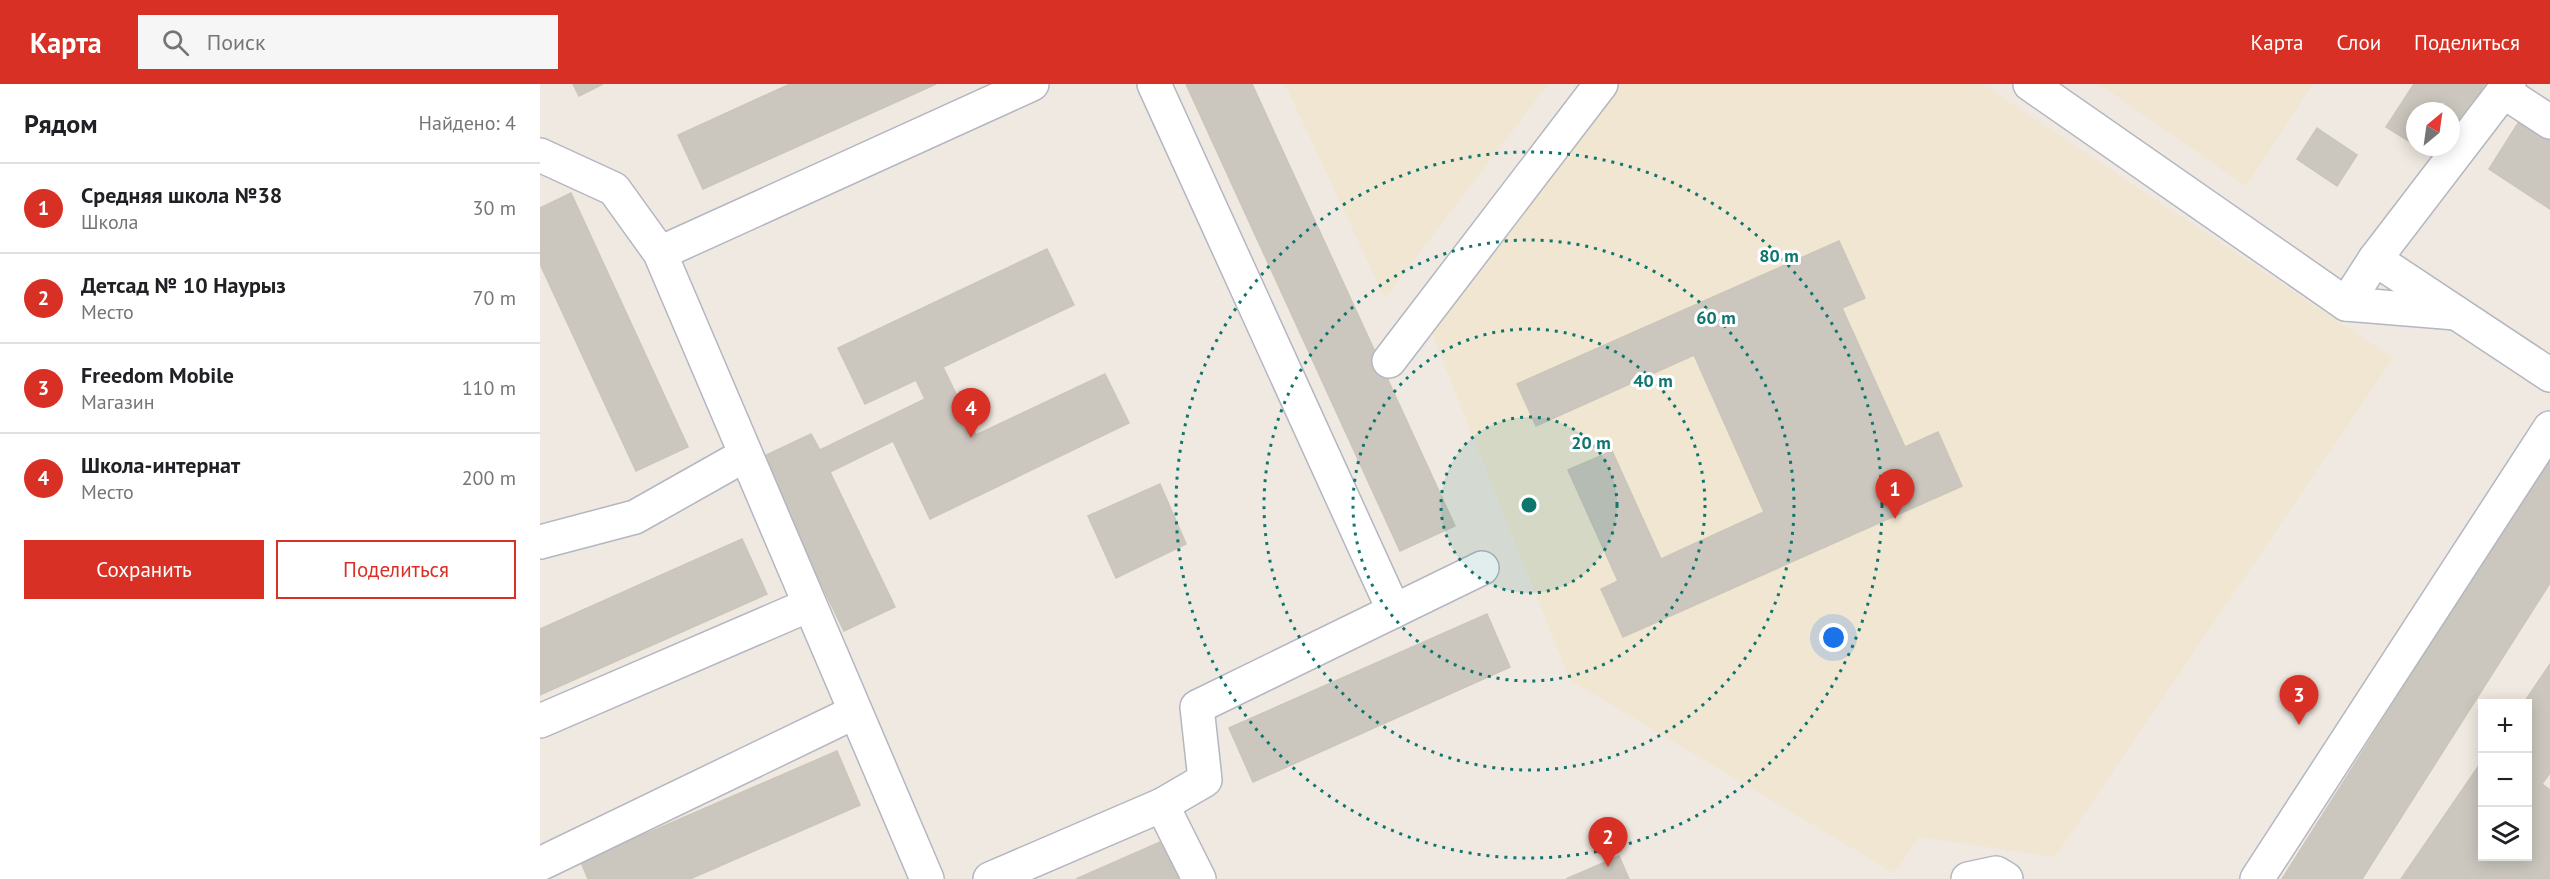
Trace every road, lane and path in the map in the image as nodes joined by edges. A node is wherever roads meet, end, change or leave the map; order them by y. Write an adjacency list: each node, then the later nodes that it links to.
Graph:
1 (1032, 84): 8 (lane)
2 (1154, 84): 19 (lane)
3 (1601, 84): 12 (lane)
4 (2030, 84): 10 (lane)
5 (2506, 88): 6 (lane); 9 (lane)
6 (2550, 122)
7 (540, 155): 8 (lane)
8 (660, 253): 15 (lane)
9 (2375, 259): 10 (lane); 11 (lane)
10 (2346, 304): 11 (lane)
11 (2456, 313): 13 (lane)
12 (1389, 361)
13 (2550, 375)
14 (2550, 428): 29 (lane)
15 (745, 455): 16 (lane); 18 (lane)
16 (540, 542)
17 (1482, 568): 19 (lane)
18 (809, 604): 20 (lane); 21 (lane)
19 (1394, 611): 22 (lane)
20 (855, 712): 23 (lane); 24 (lane)
21 (540, 721)
22 (1162, 805): 25 (lane); 26 (lane)
23 (540, 864)
24 (927, 879)
25 (990, 879)
26 (1199, 879)
27 (1968, 879): 28 (lane)
28 (2006, 879)
29 (2257, 879)

